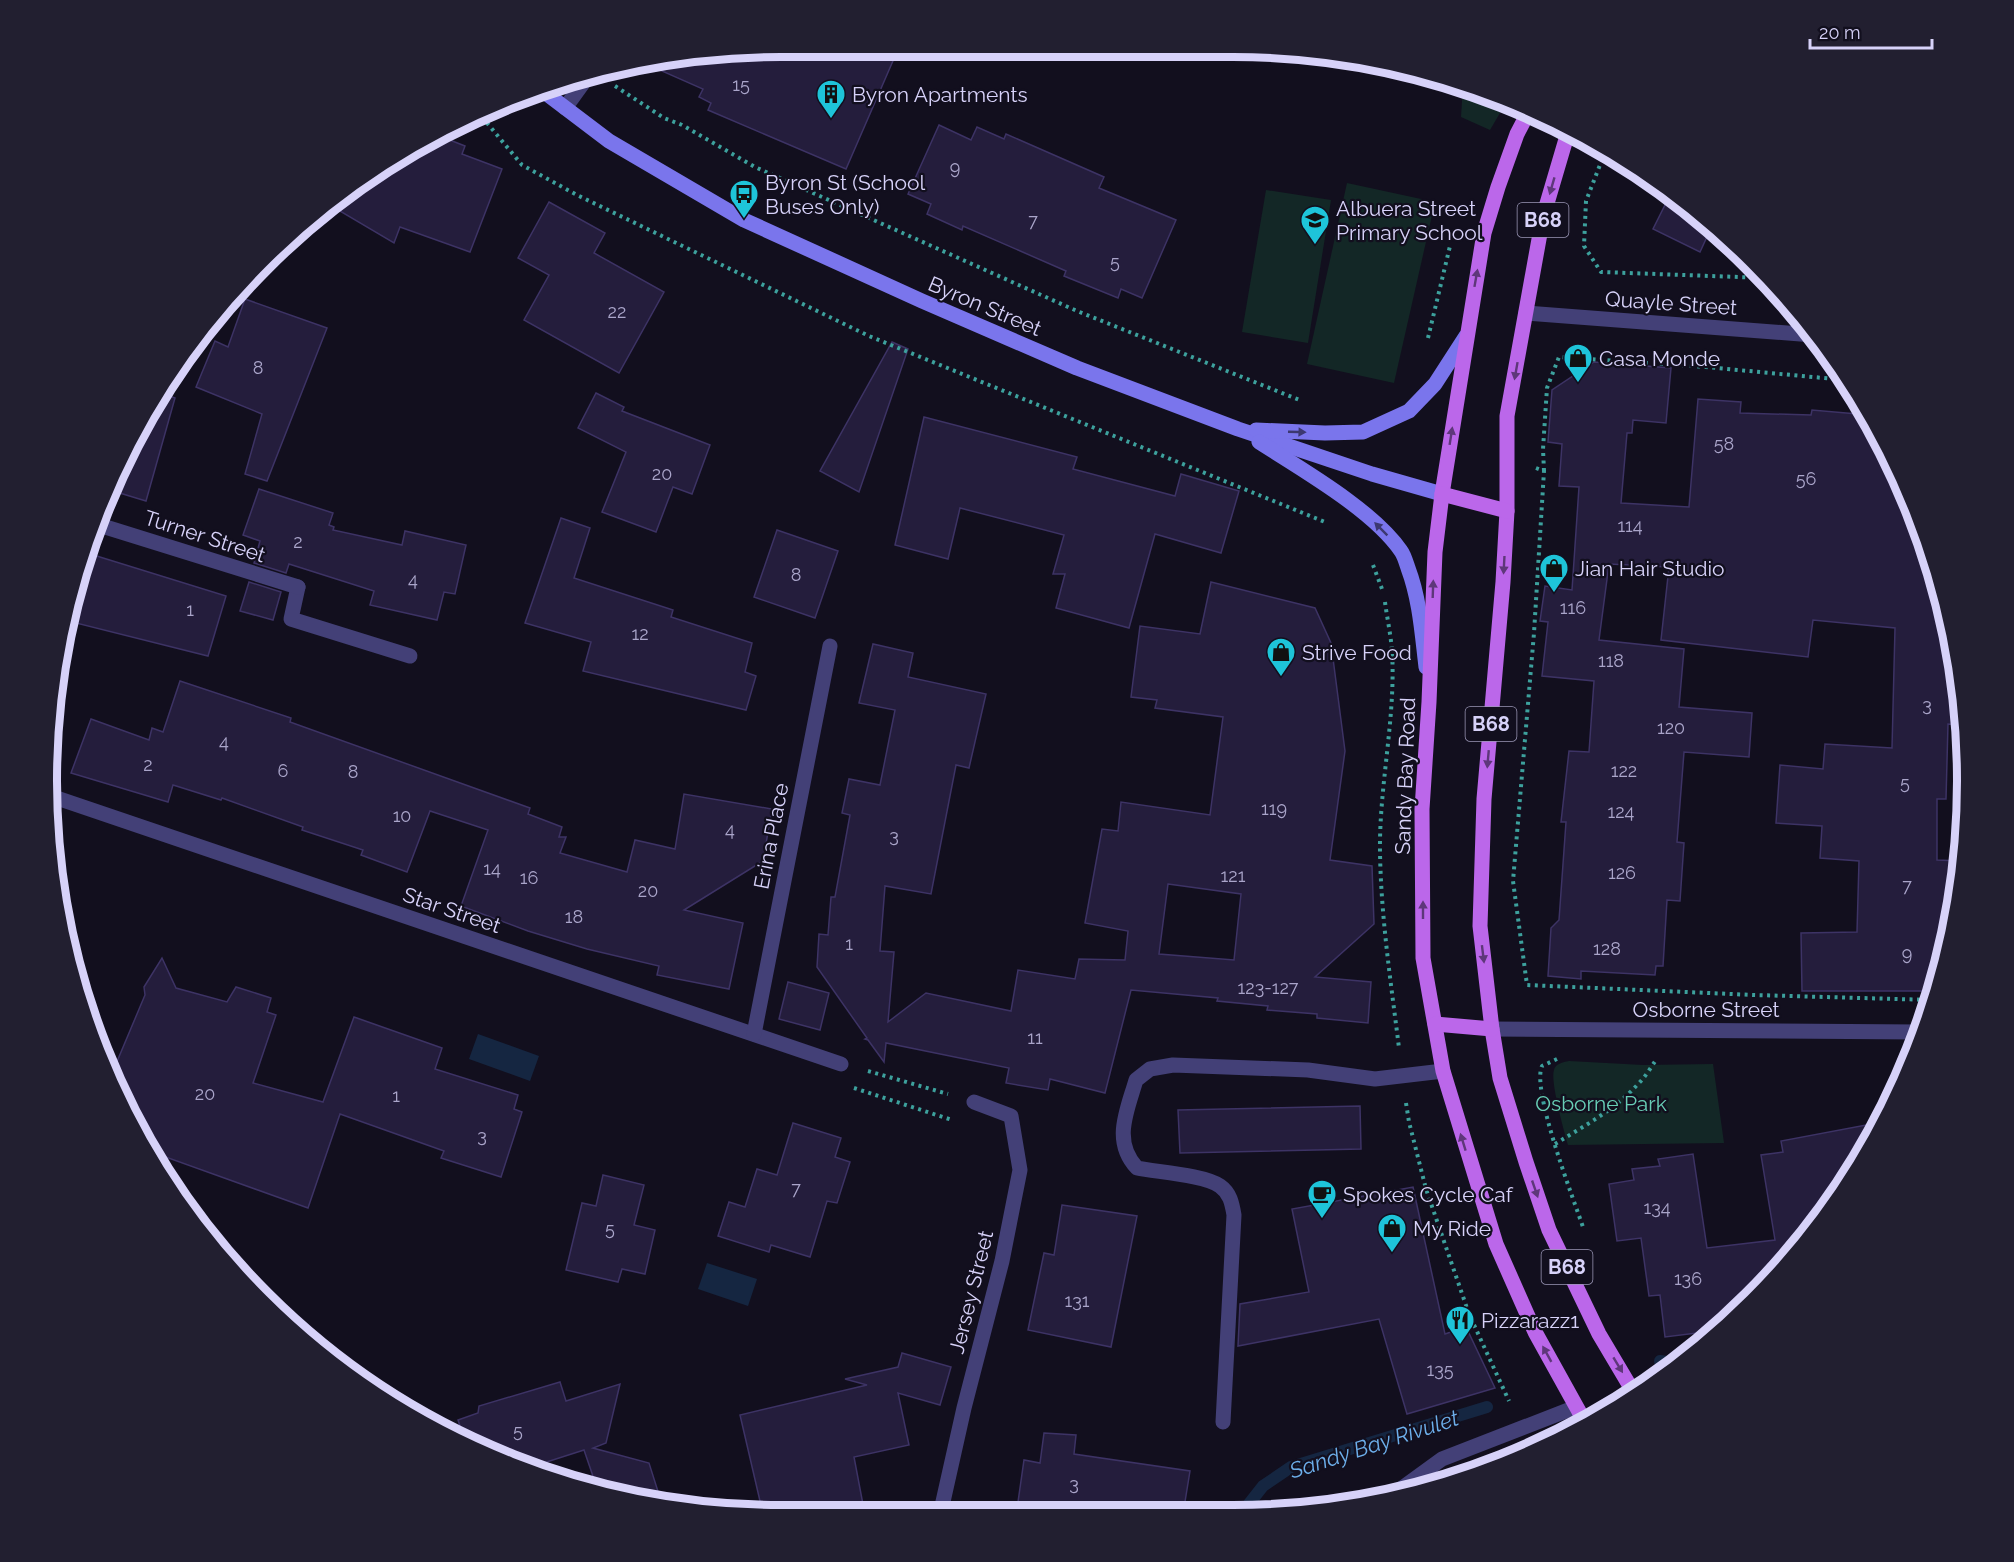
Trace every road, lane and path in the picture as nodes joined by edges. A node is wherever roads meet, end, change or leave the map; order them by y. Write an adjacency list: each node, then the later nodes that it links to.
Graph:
1 (603, 80): 14 (path)
2 (581, 86): 4 (street)
3 (548, 95): 4 (street, Byron Street)
4 (565, 108): 15 (street, Byron Street)
5 (1525, 119): 12 (main road, Sandy Bay Road / B68, one-way to 5)
6 (485, 121): 19 (path)
7 (1566, 139): 10 (main road, B68, one-way to 10)
8 (1602, 159): 9 (path)
9 (1753, 278)
10 (1526, 313): 11 (street, Quayle Street); 18 (main road, B68, one-way to 18)
11 (1802, 334)
12 (1466, 336): 15 (street, one-way to 12); 17 (main road, Sandy Bay Road / B68, one-way to 12)
13 (1835, 379): 16 (path)
14 (1312, 405)
15 (1238, 429): 17 (street, Byron Street); 23 (street, one-way to 15)
16 (1544, 471)
17 (1442, 494): 18 (main road); 23 (main road, Sandy Bay Road / B68, one-way to 17)
18 (1507, 511): 28 (main road, B68, one-way to 28)
19 (1331, 524)
20 (103, 526): 22 (street, Turner Street)
21 (830, 646): 31 (street, Erina Place)
22 (410, 656)
23 (1429, 702): 27 (main road, Sandy Bay Road / B68, one-way to 23)
24 (58, 798): 31 (street, Star Street)
25 (1527, 985): 26 (path)
26 (1923, 1000)
27 (1435, 1024): 28 (main road); 34 (main road, Sandy Bay Road / B68)
28 (1492, 1029): 29 (street, Osborne Street); 39 (main road, B68)
29 (1677, 1030): 30 (street, Osborne Street); 38 (path)
30 (1912, 1032)
31 (754, 1034): 32 (street, Star Street)
32 (841, 1064): 36 (path)
33 (1542, 1066): 38 (path)
34 (1443, 1071): 42 (main road, Sandy Bay Road / B68, one-way to 34); 44 (street)
35 (846, 1085): 37 (path)
36 (974, 1102): 46 (street, Jersey Street)
37 (959, 1122)
38 (1555, 1144): 39 (path); 40 (path)
39 (1526, 1162): 41 (main road, B68, one-way to 41)
40 (1586, 1236)
41 (1630, 1386)
42 (1576, 1407): 43 (main road, Sandy Bay Road / B68); 45 (street)
43 (1581, 1415)
44 (1223, 1422)
45 (1410, 1482)
46 (942, 1505)

